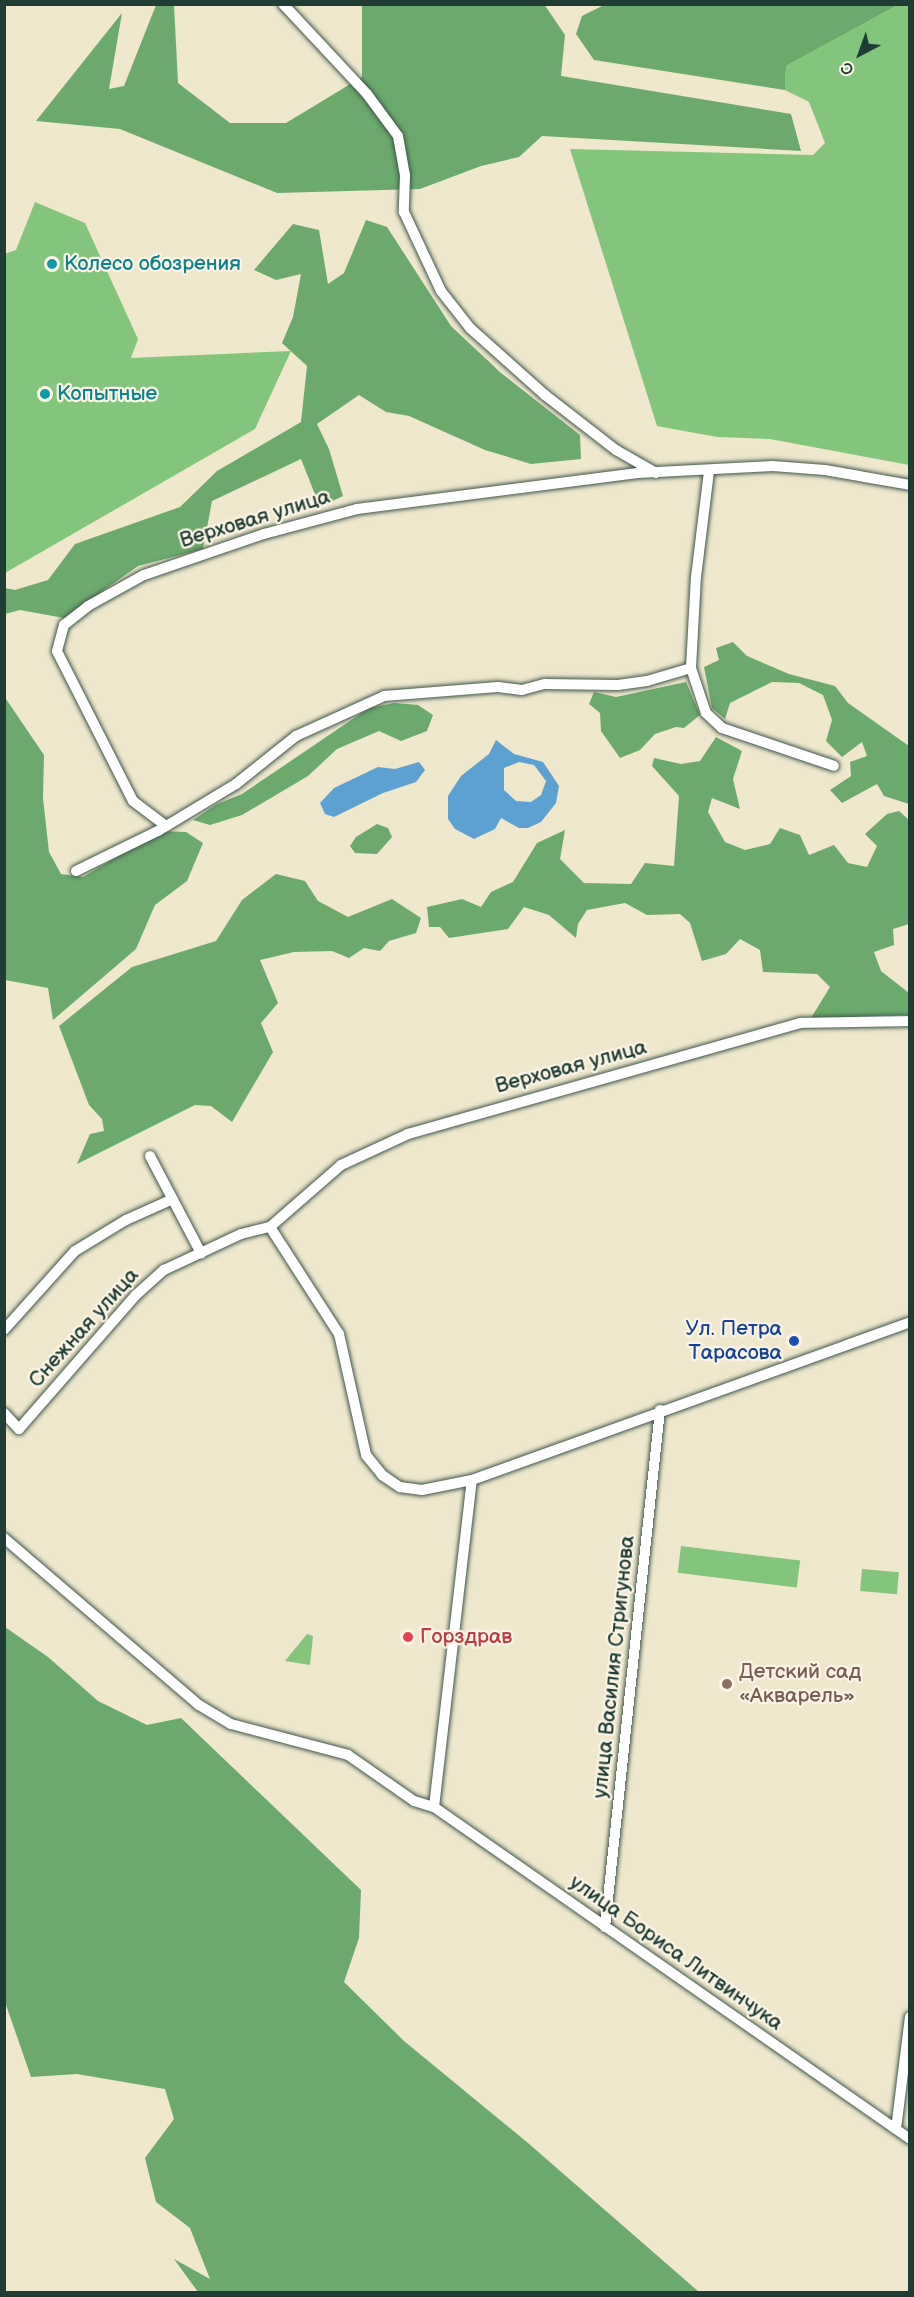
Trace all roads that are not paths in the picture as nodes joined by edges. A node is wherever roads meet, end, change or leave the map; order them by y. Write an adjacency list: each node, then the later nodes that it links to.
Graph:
1 (283, 4): 3 (street)
2 (709, 471): 3 (street, Верховая улица); 4 (street, Верховая улица); 5 (street)
3 (657, 473): 7 (street, Верховая улица)
4 (909, 485)
5 (691, 668): 6 (street); 7 (street)
6 (834, 766)
7 (165, 826): 8 (street)
8 (76, 871)
9 (909, 1021): 12 (street, Верховая улица)
10 (150, 1156): 11 (street)
11 (173, 1199): 13 (street); 15 (street)
12 (270, 1227): 13 (street, Снежная улица); 18 (street)
13 (201, 1253): 17 (street, Снежная улица)
14 (909, 1322): 16 (street)
15 (4, 1330)
16 (660, 1410): 18 (street); 21 (street, улица Василия Стригунова)
17 (4, 1413)
18 (472, 1480): 20 (street)
19 (4, 1538): 20 (street, улица Бориса Литвинчука)
20 (434, 1807): 21 (street, улица Бориса Литвинчука)
21 (605, 1927): 23 (street, улица Бориса Литвинчука)
22 (909, 2017): 23 (street)
23 (896, 2129): 24 (street, улица Бориса Литвинчука)
24 (909, 2139)

